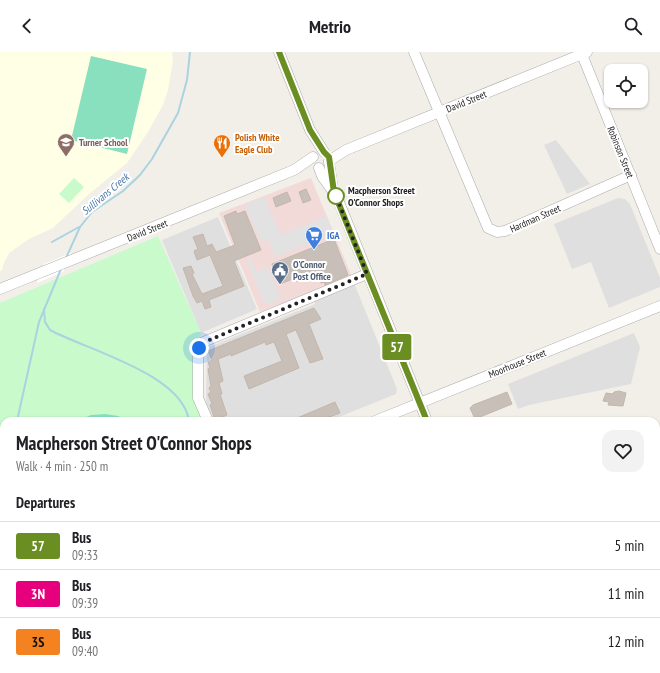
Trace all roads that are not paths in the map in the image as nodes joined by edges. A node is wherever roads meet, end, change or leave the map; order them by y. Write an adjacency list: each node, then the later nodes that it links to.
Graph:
1 (279, 52): 5 (street)
2 (414, 52): 4 (street, Hardman Street)
3 (583, 53): 4 (street, David Street); 8 (street, Robinson Street)
4 (438, 113): 6 (street, David Street); 8 (street, Hardman Street)
5 (310, 130): 6 (street); 7 (street)
6 (327, 157): 7 (street); 7 (street); 9 (street)
7 (315, 162): 9 (street); 12 (street, David Street)
8 (631, 176): 10 (street, Robinson Street)
9 (334, 192): 11 (street)
10 (660, 250)
11 (367, 274): 14 (street); 15 (street)
12 (0, 289)
13 (660, 306): 14 (street, Moorhouse Street)
14 (420, 403): 16 (street, Moorhouse Street); 17 (street)
15 (206, 417)
16 (385, 417)
17 (425, 417)

